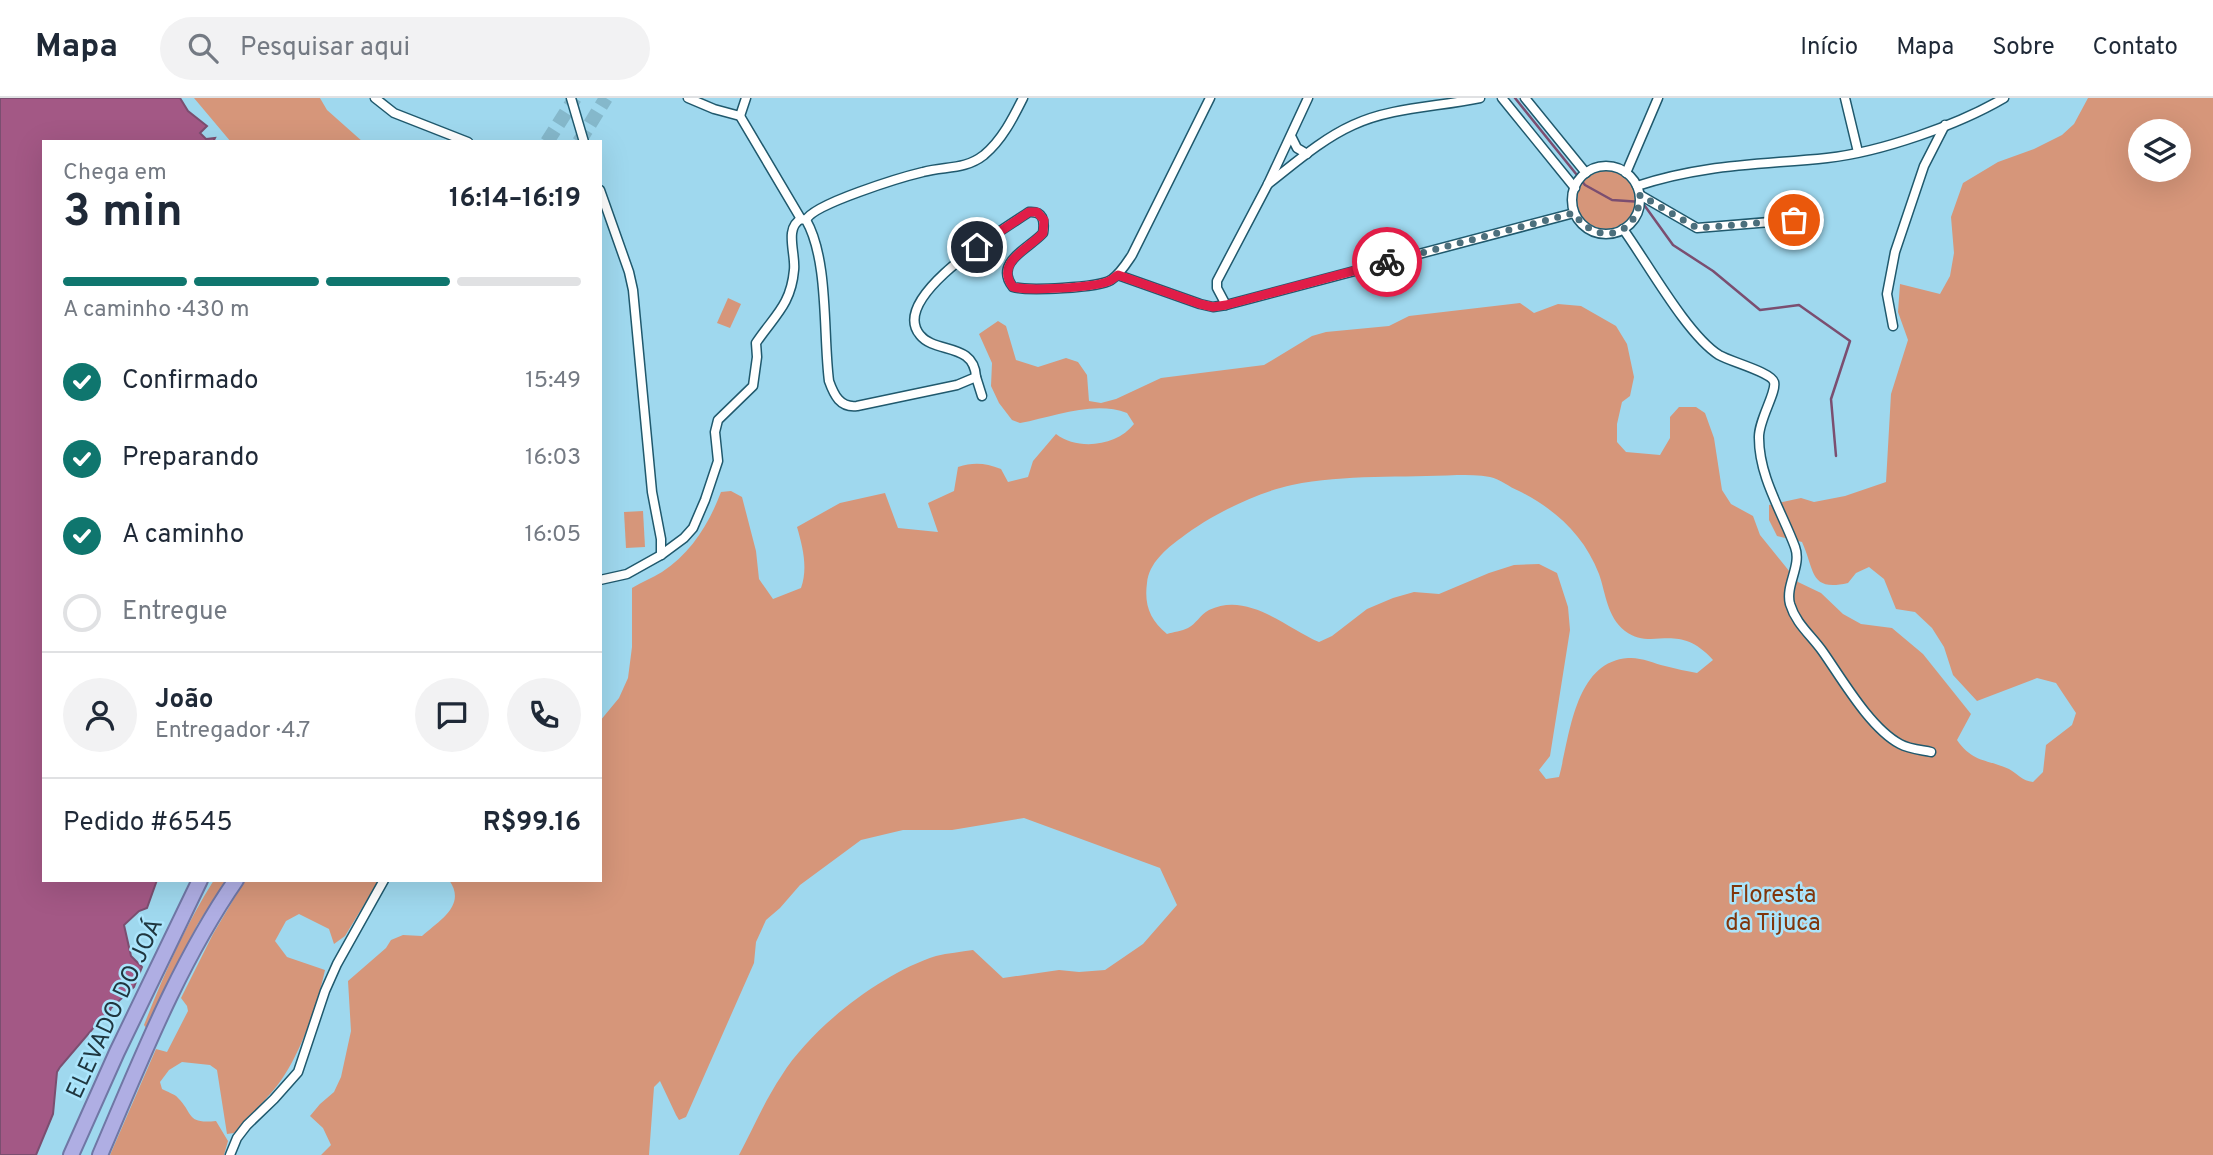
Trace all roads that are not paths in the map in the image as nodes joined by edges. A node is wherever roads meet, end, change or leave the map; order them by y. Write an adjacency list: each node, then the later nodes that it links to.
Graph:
1 (375, 98): 17 (street)
2 (571, 98): 18 (street)
3 (688, 98): 14 (street)
4 (746, 98): 14 (street)
5 (1023, 98): 29 (street)
6 (1210, 98): 31 (street)
7 (1308, 98): 16 (street)
8 (1480, 98): 20 (street)
9 (1502, 98): 24 (street)
10 (1525, 98): 22 (street)
11 (1658, 98): 21 (street)
12 (1845, 98): 19 (street)
13 (2004, 98): 15 (street)
14 (740, 116): 29 (street)
15 (1945, 125): 19 (street); 33 (street)
16 (1291, 135): 20 (street); 23 (street)
17 (463, 140)
18 (583, 140)
19 (1858, 152): 25 (street)
20 (1307, 154): 23 (street)
21 (1626, 173): 22 (street); 25 (street)
22 (1585, 174): 24 (street)
23 (1268, 184): 32 (street)
24 (1575, 186): 27 (street)
25 (1638, 191): 28 (street); 30 (street)
26 (602, 197): 36 (street)
27 (1574, 213): 30 (street); 32 (street)
28 (1818, 218)
29 (804, 220): 34 (street); 36 (street)
30 (1623, 229): 38 (street)
31 (1118, 275): 32 (street); 34 (street)
32 (1226, 305)
33 (1893, 326)
34 (976, 377): 35 (street)
35 (982, 396)
36 (661, 555): 37 (street)
37 (602, 580)
38 (1931, 752)
39 (200, 882): 43 (highway, ELEVADO DO JOÁ)
40 (200, 882): 44 (highway, ELEVADO DO JOÁ)
41 (235, 882): 45 (highway)
42 (383, 882): 46 (street)
43 (71, 1155)
44 (78, 1155)
45 (100, 1155)
46 (230, 1155)

